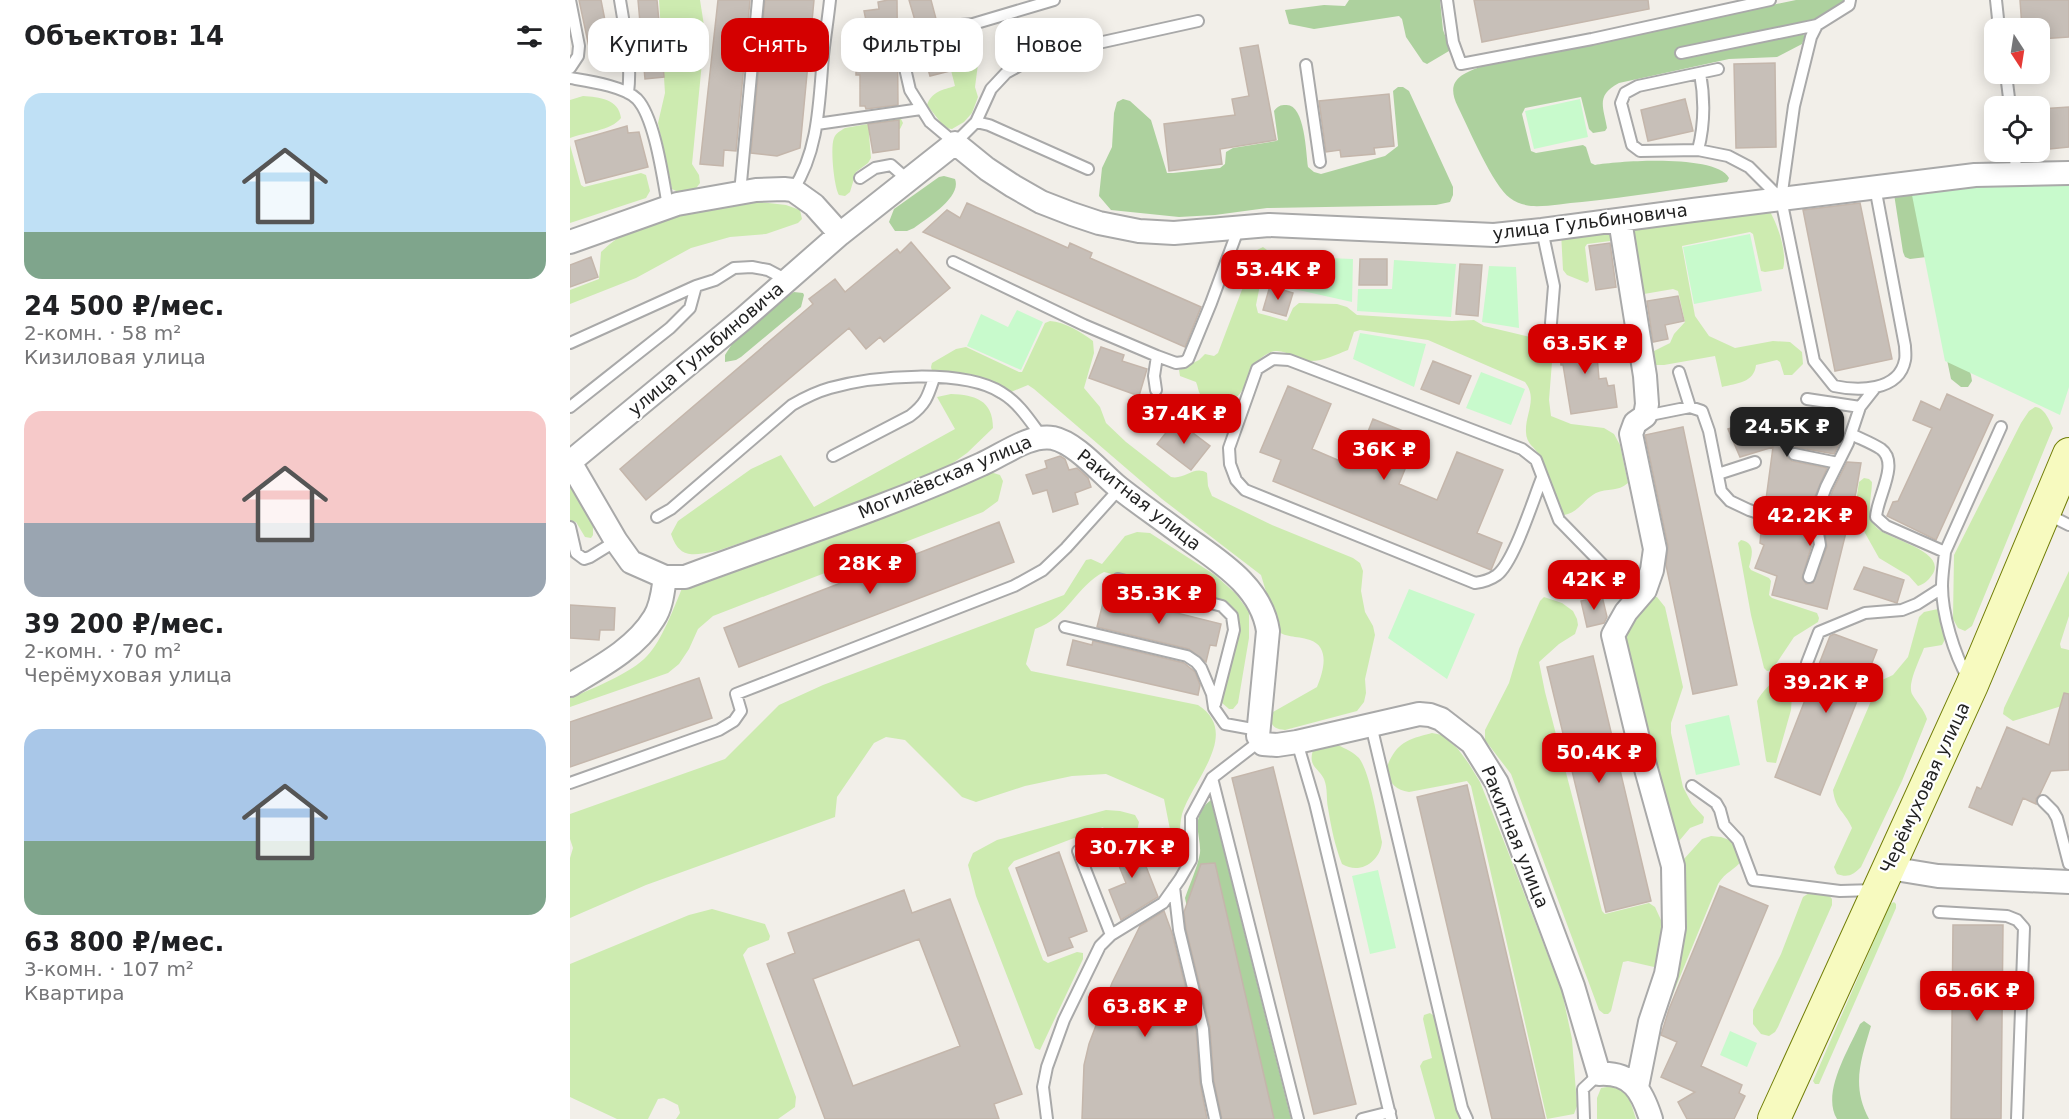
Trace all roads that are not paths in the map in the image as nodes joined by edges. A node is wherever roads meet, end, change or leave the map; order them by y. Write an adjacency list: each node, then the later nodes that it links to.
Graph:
1 (570, 0): 15 (lane)
2 (620, 0): 19 (lane)
3 (758, 0): 34 (lane)
4 (830, 0): 22 (lane)
5 (1054, 0): 20 (lane)
6 (1447, 0): 7 (lane)
7 (1770, 0)
8 (1850, 0): 12 (lane)
9 (1996, 0): 10 (lane)
10 (1999, 18)
11 (1198, 21): 21 (lane)
12 (1817, 25): 13 (lane); 35 (lane)
13 (1681, 53)
14 (1306, 64): 25 (lane)
15 (570, 68)
16 (1719, 69): 17 (lane)
17 (1700, 73): 24 (lane); 24 (lane)
18 (570, 78): 19 (lane)
19 (628, 93): 36 (lane)
20 (921, 109): 22 (lane); 23 (lane)
21 (976, 122): 23 (lane); 27 (lane)
22 (817, 124): 33 (lane)
23 (955, 144): 31 (street, улица Гульбиновича); 38 (street, улица Гульбиновича)
24 (1698, 150): 35 (lane)
25 (1320, 162)
26 (2015, 162): 29 (lane)
27 (1088, 169)
28 (2069, 173): 29 (street, улица Гульбиновича)
29 (2016, 175): 32 (street, улица Гульбиновича)
30 (860, 178): 31 (lane)
31 (908, 180): 40 (street, улица Гульбиновича)
32 (1875, 187): 35 (street, улица Гульбиновича); 50 (lane)
33 (793, 190): 34 (street); 40 (street)
34 (740, 193): 36 (street)
35 (1781, 199): 37 (street, улица Гульбиновича); 50 (lane)
36 (668, 206): 41 (street)
37 (1620, 220): 39 (street, улица Гульбиновича); 56 (street)
38 (1239, 227): 39 (street, улица Гульбиновича); 47 (lane)
39 (1542, 230): 45 (lane)
40 (840, 234): 43 (street, улица Гульбиновича)
41 (570, 242)
42 (953, 262): 47 (lane)
43 (788, 280): 44 (lane); 64 (street, улица Гульбиновича)
44 (696, 286): 46 (lane); 53 (lane)
45 (1551, 323)
46 (570, 343)
47 (1157, 356): 51 (lane)
48 (1679, 372): 54 (lane)
49 (934, 378): 59 (lane); 63 (lane); 71 (lane)
50 (1875, 388): 55 (lane)
51 (1156, 390)
52 (1807, 399): 55 (lane)
53 (570, 407)
54 (1690, 407): 56 (lane); 67 (lane)
55 (1860, 407): 58 (lane)
56 (1645, 416): 80 (street)
57 (2001, 427): 75 (lane)
58 (1851, 434): 66 (lane); 75 (lane)
59 (1042, 437): 60 (street, Могилёвская улица); 76 (street, Могилёвская улица)
60 (1065, 442): 69 (street, Ракитная улица)
61 (1794, 454): 66 (lane)
62 (2069, 454): 72 (main road, Черёмуховая улица)
63 (832, 456)
64 (570, 462): 74 (street)
65 (1755, 462): 67 (lane)
66 (1838, 463): 70 (lane)
67 (1718, 474): 70 (lane)
68 (1542, 478): 68 (lane); 80 (lane)
69 (1120, 488): 87 (street, Ракитная улица); 90 (lane)
70 (1815, 516): 77 (lane)
71 (657, 517)
72 (2057, 518): 84 (main road, Черёмуховая улица)
73 (570, 527): 74 (lane)
74 (616, 541): 76 (street)
75 (1945, 552): 79 (lane)
76 (664, 577): 83 (street)
77 (1809, 577)
78 (1118, 579): 85 (lane)
79 (1942, 588): 82 (lane); 84 (lane)
80 (1636, 599): 101 (street)
81 (1065, 627): 85 (lane)
82 (1807, 663)
83 (570, 685)
84 (1972, 685): 95 (main road, Черёмуховая улица)
85 (1214, 708): 87 (lane)
86 (1371, 725): 88 (street, Ракитная улица); 100 (street, Ракитная улица); 107 (lane)
87 (1259, 735): 88 (street, Ракитная улица); 89 (lane)
88 (1297, 742): 102 (lane)
89 (1212, 778): 97 (lane); 105 (lane)
90 (570, 783)
91 (1692, 786): 95 (lane)
92 (2043, 801): 94 (lane)
93 (1078, 851): 99 (lane)
94 (2069, 864)
95 (1884, 879): 96 (street); 110 (main road, Черёмуховая улица)
96 (2069, 882)
97 (1174, 887): 99 (lane); 104 (lane)
98 (1939, 912): 111 (lane)
99 (1111, 935): 103 (lane)
100 (1599, 1074): 101 (street); 108 (lane)
101 (1637, 1087): 109 (street)
102 (1390, 1116): 106 (lane)
103 (1047, 1119)
104 (1215, 1119)
105 (1298, 1119)
106 (1362, 1119)
107 (1467, 1119)
108 (1584, 1119)
109 (1651, 1119)
110 (1774, 1119)
111 (2017, 1119)

